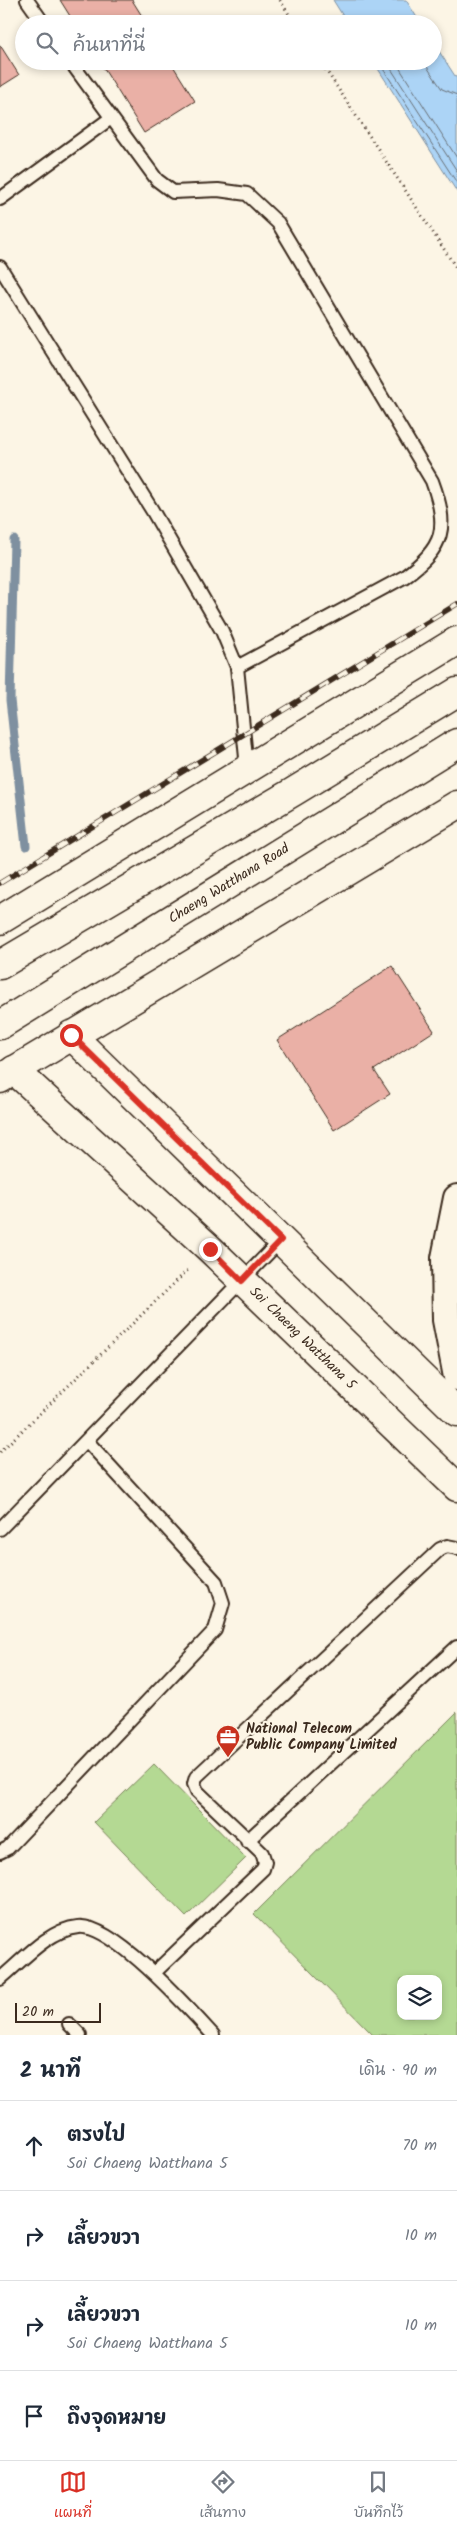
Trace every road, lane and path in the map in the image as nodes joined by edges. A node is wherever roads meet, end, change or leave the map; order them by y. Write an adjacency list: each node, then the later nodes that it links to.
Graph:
1 (27, 0): 3 (lane)
2 (280, 0): 4 (path)
3 (38, 15)
4 (289, 15)
5 (76, 70): 7 (lane)
6 (326, 70): 10 (path)
7 (110, 118): 8 (lane); 12 (lane)
8 (0, 199)
9 (0, 268): 12 (lane)
10 (457, 269)
11 (457, 641): 15 (main road)
12 (238, 667): 15 (lane)
13 (457, 692): 18 (main road)
14 (457, 743): 19 (main road, Chaeng Watthana Road)
15 (247, 768): 17 (main road)
16 (457, 805): 20 (main road)
17 (0, 920)
18 (0, 965)
19 (0, 1024)
20 (71, 1035): 21 (main road); 23 (main road)
21 (7, 1074): 24 (main road, Soi Chaeng Watthana 5)
22 (457, 1198): 26 (street)
23 (281, 1240): 25 (lane); 27 (main road)
24 (210, 1249): 25 (main road, Soi Chaeng Watthana 5); 29 (path)
25 (242, 1281): 28 (lane); 30 (main road, Soi Chaeng Watthana 5)
26 (457, 1377)
27 (457, 1412)
28 (87, 1442): 31 (lane); 35 (lane)
29 (0, 1452)
30 (457, 1487)
31 (0, 1529)
32 (457, 1548): 34 (lane)
33 (457, 1647): 34 (lane)
34 (247, 1841): 36 (lane)
35 (0, 1852)
36 (154, 1973): 37 (lane); 40 (lane)
37 (0, 1979)
38 (69, 2024): 39 (lane)
39 (80, 2035)
40 (213, 2035)

